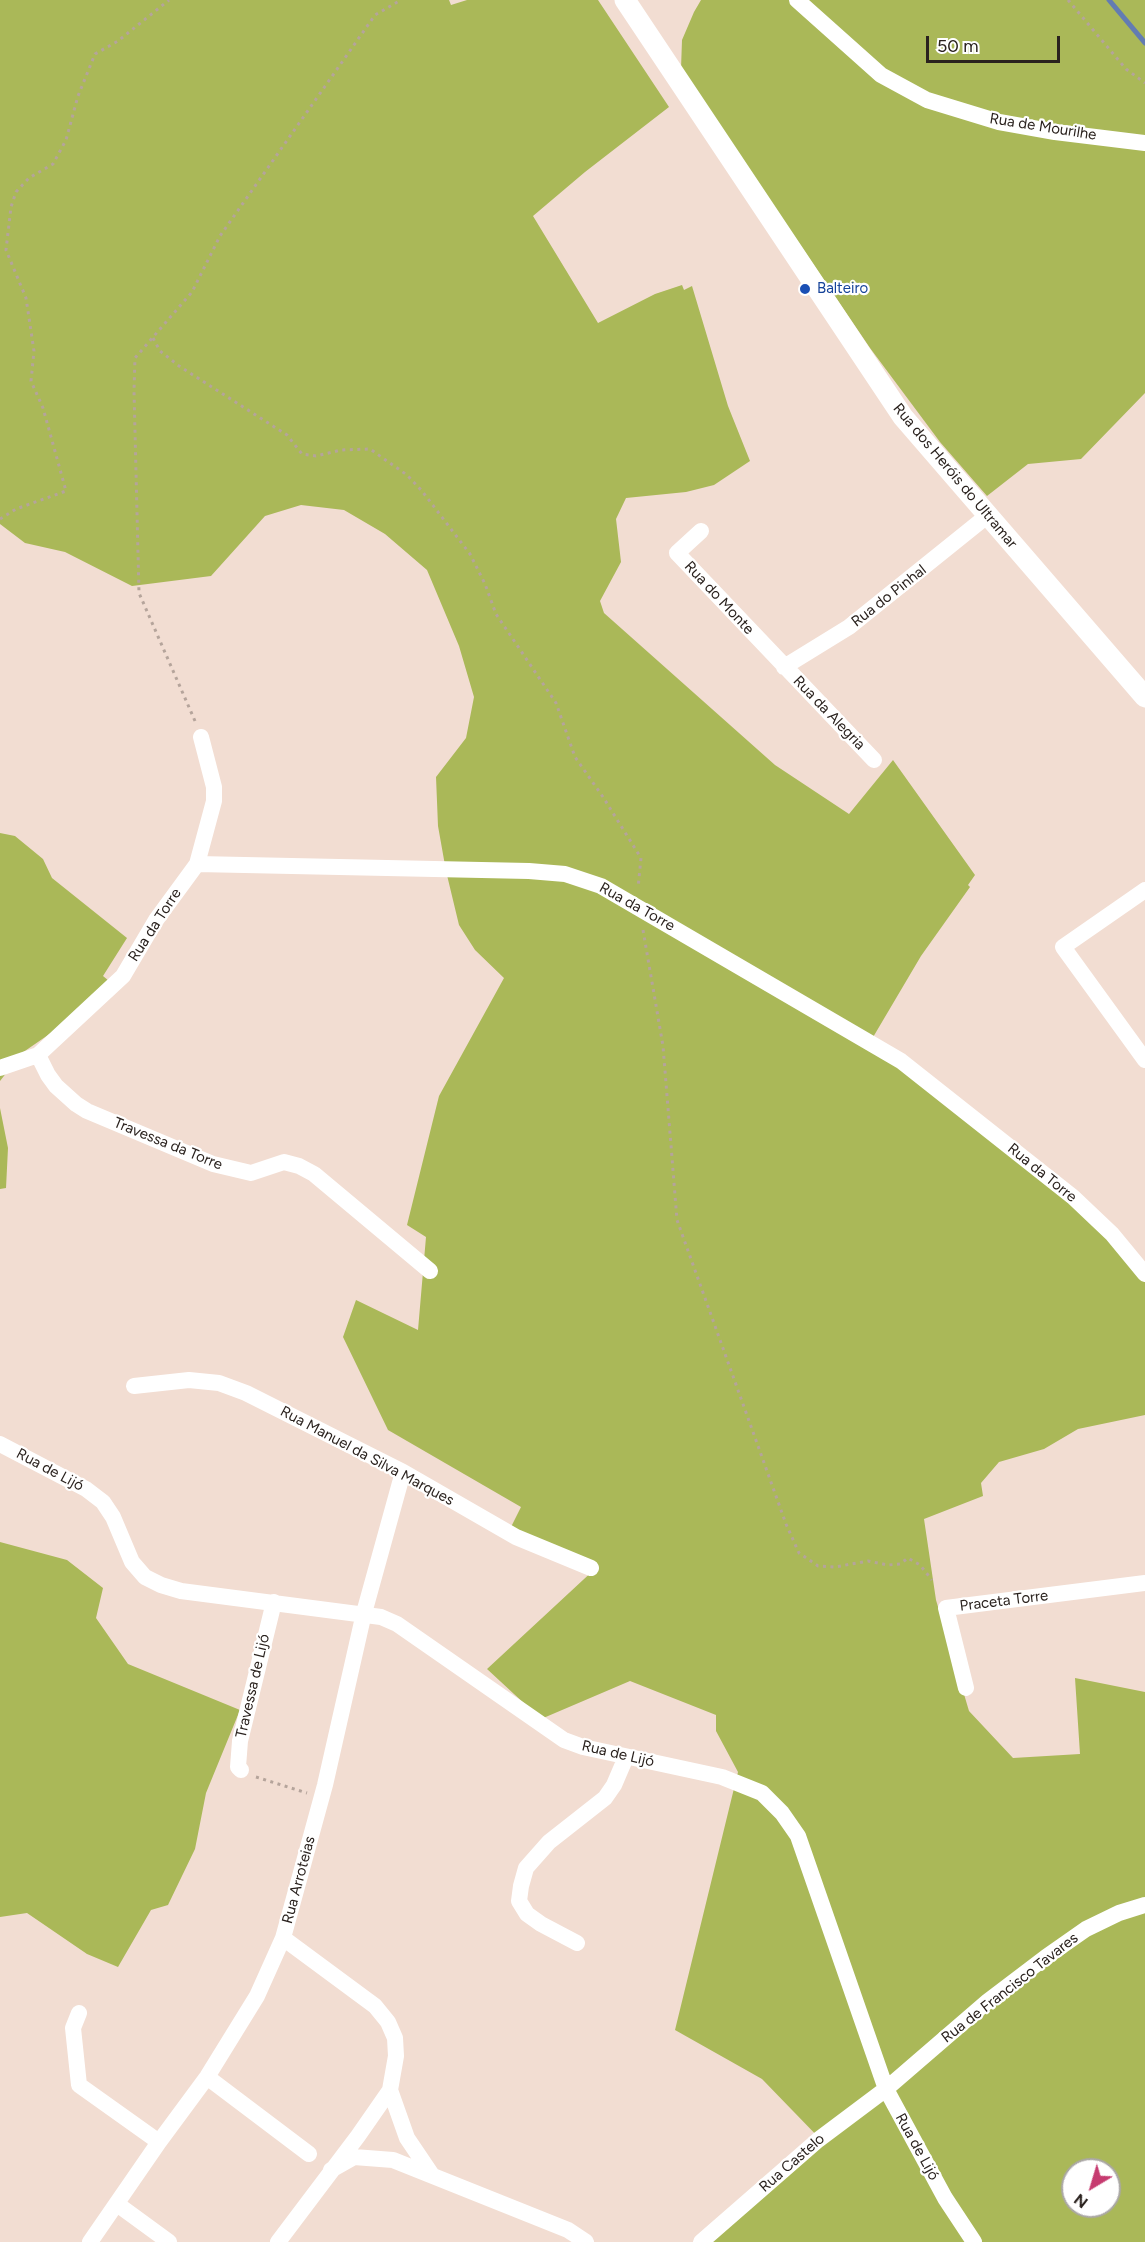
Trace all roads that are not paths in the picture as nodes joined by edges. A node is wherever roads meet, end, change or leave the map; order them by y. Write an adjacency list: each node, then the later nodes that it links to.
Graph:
1 (625, 0): 4 (street, Rua dos Heróis do Ultramar)
2 (797, 0): 3 (street, Rua de Mourilhe)
3 (1145, 143)
4 (987, 516): 6 (street, Rua do Pinhal); 7 (street, Rua dos Heróis do Ultramar)
5 (701, 531): 6 (street, Rua do Monte)
6 (784, 667): 9 (street, Rua da Alegria)
7 (1145, 697)
8 (201, 736): 10 (street)
9 (874, 760)
10 (197, 864): 12 (street, Rua da Torre); 16 (street, Rua da Torre)
11 (1145, 890): 13 (street)
12 (38, 1055): 14 (street, Rua da Torre); 15 (street, Travessa da Torre)
13 (1145, 1060)
14 (0, 1068)
15 (430, 1271)
16 (1145, 1274)
17 (134, 1386): 19 (street, Rua Manuel da Silva Marques)
18 (0, 1444): 22 (street, Rua de Lijó)
19 (403, 1472): 20 (street, Rua Manuel da Silva Marques); 23 (street, Rua Arroteias)
20 (591, 1568)
21 (1145, 1583): 24 (street, Praceta Torre)
22 (274, 1602): 23 (street, Rua de Lijó); 26 (street, Travessa de Lijó)
23 (364, 1613): 25 (street, Rua de Lijó); 28 (street, Rua Arroteias)
24 (966, 1688)
25 (626, 1757): 29 (street); 32 (street, Rua de Lijó)
26 (241, 1770)
27 (1145, 1905): 32 (street, Rua de Francisco Tavares)
28 (284, 1938): 31 (street, Rua Arroteias); 33 (street)
29 (577, 1943)
30 (79, 2013): 34 (street)
31 (207, 2077): 34 (street, Rua Arroteias); 35 (street)
32 (886, 2089): 43 (street, Rua Castelo); 44 (street, Rua de Lijó)
33 (390, 2090): 36 (street); 37 (street)
34 (159, 2142): 38 (street, Rua Arroteias)
35 (309, 2154)
36 (331, 2170): 37 (street); 41 (street)
37 (432, 2175): 42 (street)
38 (117, 2204): 39 (street, Rua Arroteias); 40 (street)
39 (90, 2242)
40 (170, 2242)
41 (279, 2242)
42 (586, 2242)
43 (701, 2242)
44 (974, 2242)

